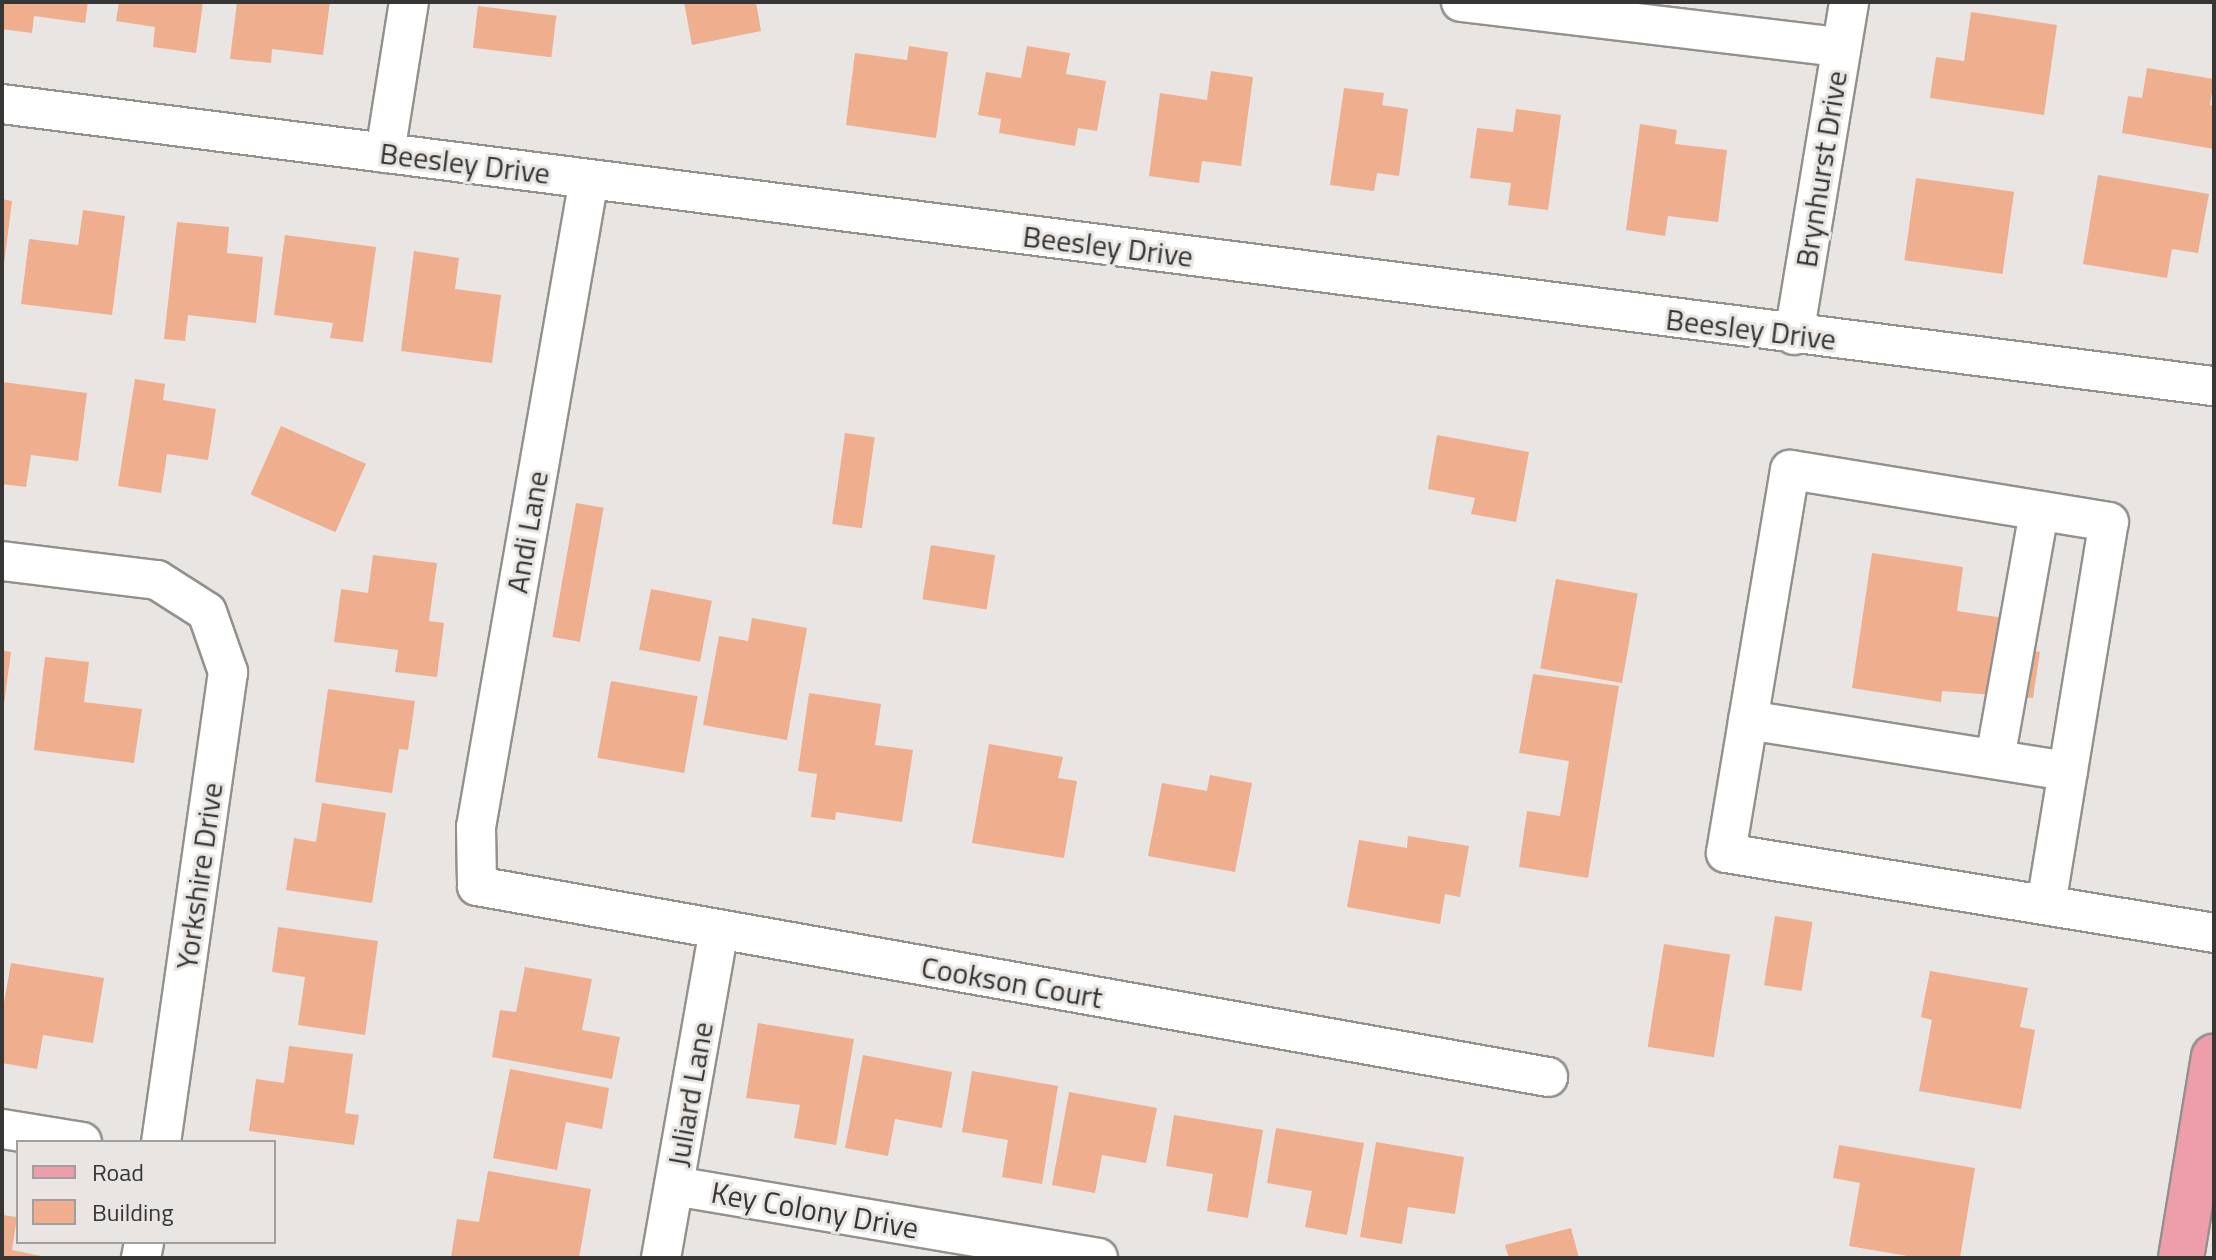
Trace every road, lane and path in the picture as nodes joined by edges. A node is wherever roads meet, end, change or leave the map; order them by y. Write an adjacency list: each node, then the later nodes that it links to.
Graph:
1 (409, 2): 6 (street)
2 (1461, 2): 4 (street)
3 (1849, 2): 4 (street, Brynhurst Drive)
4 (1841, 47): 8 (street, Brynhurst Drive)
5 (2, 104): 6 (street, Beesley Drive)
6 (385, 153): 7 (street, Beesley Drive)
7 (589, 179): 8 (street, Beesley Drive); 15 (street, Andi Lane)
8 (1794, 335): 9 (street, Beesley Drive)
9 (2214, 386)
10 (2039, 511): 12 (street); 13 (street); 14 (street)
11 (2, 561): 23 (street, Yorkshire Drive)
12 (1748, 720): 13 (street); 16 (street)
13 (1995, 759): 14 (street)
14 (2068, 771): 16 (street)
15 (477, 886): 17 (street, Cookson Court)
16 (2046, 905): 18 (street)
17 (719, 930): 20 (street, Cookson Court); 24 (street, Juliard Lane)
18 (2214, 933)
19 (2214, 1057): 27 (main road)
20 (1548, 1077)
21 (2, 1129): 22 (street)
22 (70, 1140)
23 (161, 1140)
24 (674, 1186): 25 (street, Juliard Lane); 26 (street, Key Colony Drive)
25 (661, 1258)
26 (1098, 1258)
27 (2181, 1258)

